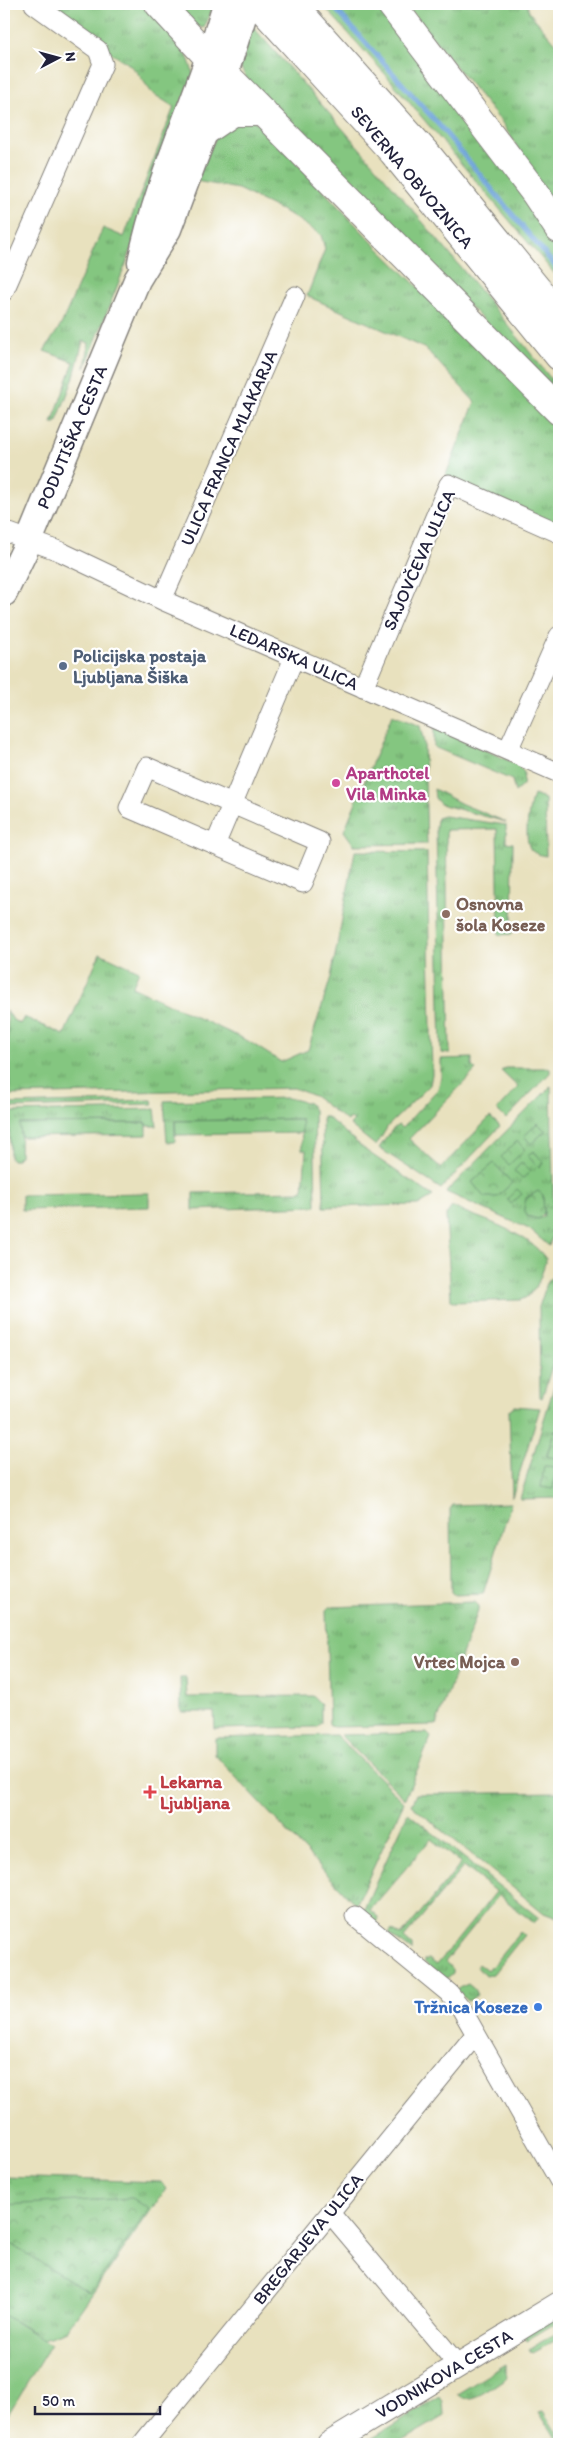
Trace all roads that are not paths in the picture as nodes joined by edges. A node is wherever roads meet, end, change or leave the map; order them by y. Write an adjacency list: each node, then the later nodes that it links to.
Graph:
1 (34, 4): 13 (street)
2 (159, 4): 8 (highway)
3 (226, 4): 8 (main road, PODUTIŠKA CESTA)
4 (247, 4): 8 (main road, PODUTIŠKA CESTA)
5 (258, 4): 16 (highway, SEVERNA OBVOZNICA)
6 (292, 4): 15 (highway, SEVERNA OBVOZNICA)
7 (391, 4): 11 (highway)
8 (218, 60): 9 (highway); 10 (main road, PODUTIŠKA CESTA); 12 (main road, PODUTIŠKA CESTA)
9 (263, 112): 10 (highway); 17 (highway)
10 (205, 130): 12 (main road, PODUTIŠKA CESTA)
11 (559, 229)
12 (137, 280): 20 (main road, PODUTIŠKA CESTA)
13 (4, 291)
14 (295, 296): 22 (street, ULICA FRANCA MLAKARJA)
15 (559, 316)
16 (559, 356)
17 (559, 411)
18 (4, 532): 20 (street, LEDARSKA ULICA)
19 (559, 533): 25 (street, SAJOVČEVA ULICA)
20 (29, 541): 21 (main road, PODUTIŠKA CESTA); 22 (street, LEDARSKA ULICA)
21 (4, 593)
22 (162, 600): 24 (street, LEDARSKA ULICA)
23 (559, 636): 26 (street)
24 (294, 658): 25 (street, LEDARSKA ULICA); 28 (street)
25 (363, 688): 26 (street, LEDARSKA ULICA)
26 (508, 750): 27 (street, LEDARSKA ULICA)
27 (559, 772)
28 (232, 804): 29 (street); 29 (street); 29 (street)
29 (215, 845)
30 (355, 1916): 31 (street)
31 (475, 2034): 32 (street); 33 (street, BREGARJEVA ULICA)
32 (559, 2180)
33 (330, 2213): 35 (street); 36 (street, BREGARJEVA ULICA)
34 (559, 2304): 35 (street, VODNIKOVA CESTA)
35 (458, 2365): 37 (street, VODNIKOVA CESTA)
36 (142, 2444)
37 (329, 2444)

